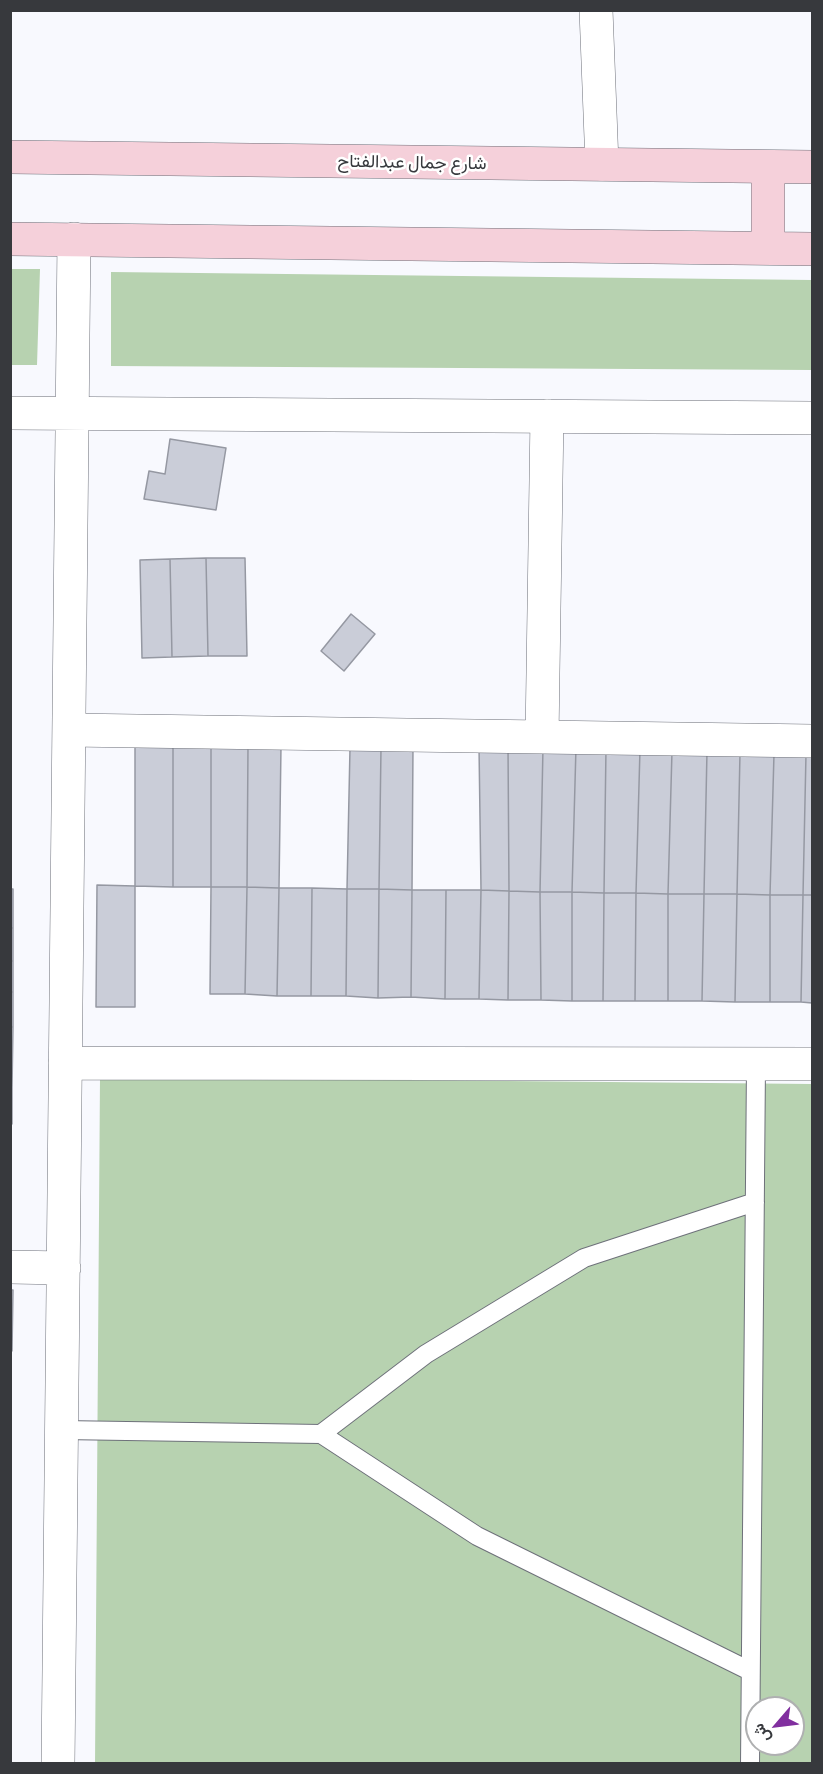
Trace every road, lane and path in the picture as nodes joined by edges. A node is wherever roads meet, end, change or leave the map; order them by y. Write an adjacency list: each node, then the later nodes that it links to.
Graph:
1 (596, 10): 3 (street)
2 (10, 157): 3 (main road, شارع جمال عبدالفتاح)
3 (602, 164): 4 (main road, شارع جمال عبدالفتاح)
4 (768, 167): 5 (main road, شارع جمال عبدالفتاح); 8 (main road)
5 (813, 167)
6 (10, 239): 7 (main road)
7 (74, 239): 8 (main road); 11 (street)
8 (768, 248): 9 (main road)
9 (813, 249)
10 (10, 413): 11 (street)
11 (72, 414): 12 (street); 14 (street)
12 (547, 416): 13 (street); 15 (street)
13 (813, 418)
14 (70, 730): 15 (street); 17 (street)
15 (542, 737): 16 (street)
16 (813, 741)
17 (65, 1063): 18 (street); 22 (street)
18 (756, 1064): 19 (street); 20 (lane)
19 (813, 1064)
20 (755, 1202): 24 (lane); 25 (lane)
21 (10, 1267): 22 (street)
22 (64, 1268): 23 (street)
23 (62, 1430): 24 (lane); 26 (street)
24 (321, 1434): 25 (lane)
25 (750, 1671): 27 (lane)
26 (58, 1764)
27 (750, 1764)

